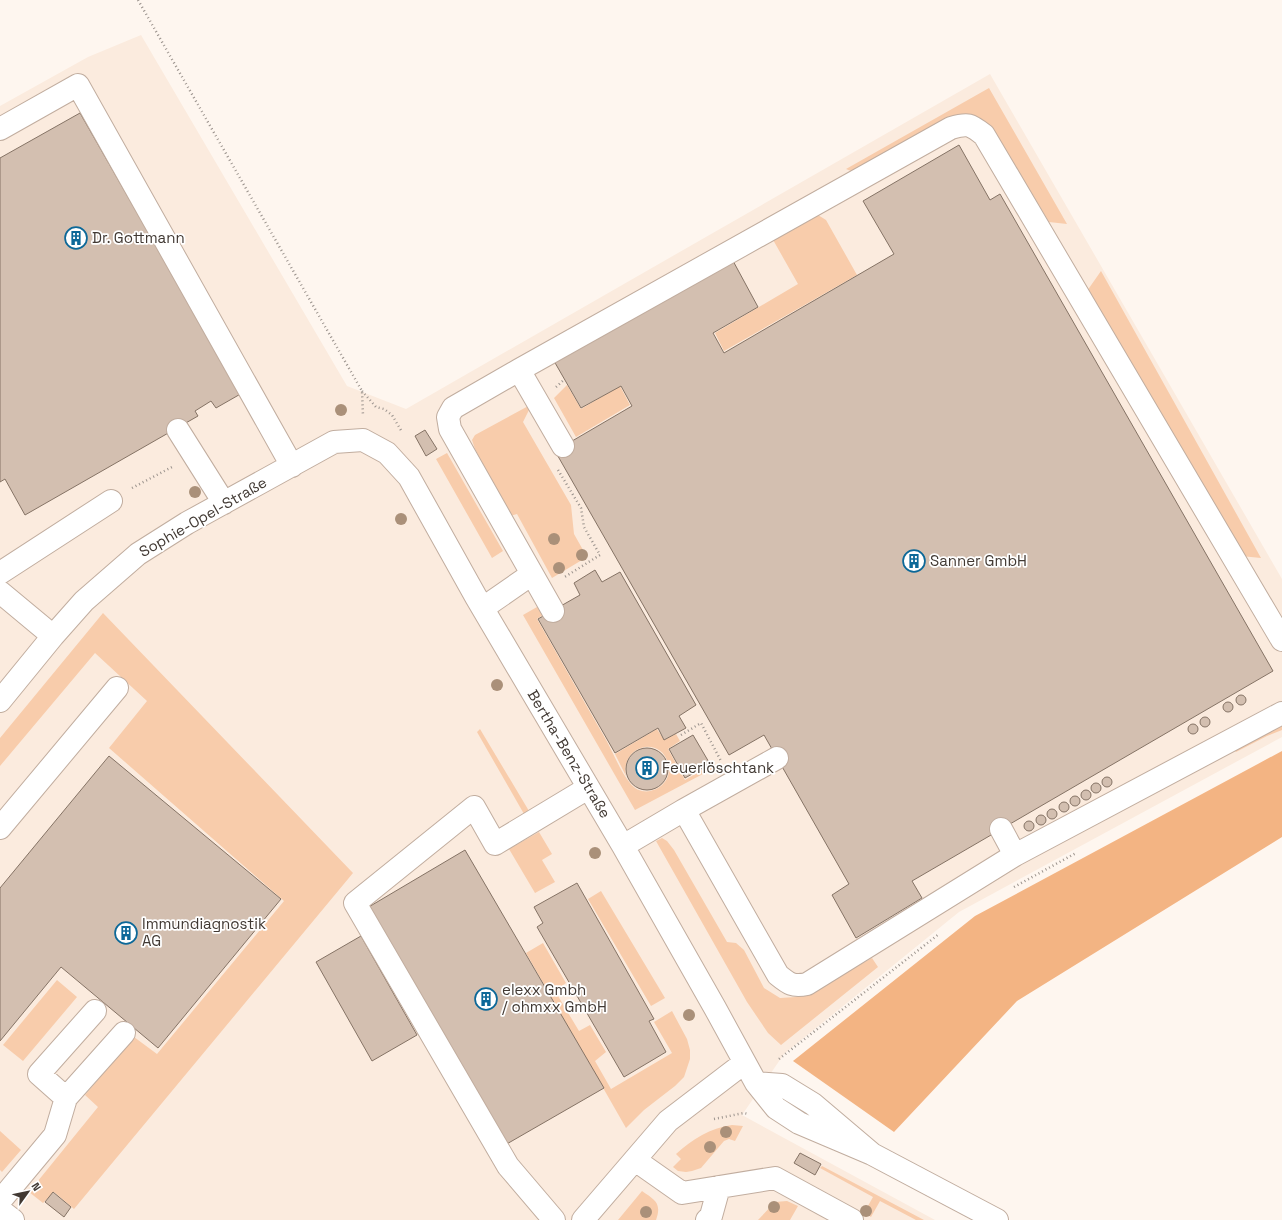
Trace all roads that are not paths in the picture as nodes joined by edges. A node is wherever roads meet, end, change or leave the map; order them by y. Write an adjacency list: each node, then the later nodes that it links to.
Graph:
1 (0, 129): 6 (street)
2 (519, 370): 5 (street); 9 (street); 15 (street)
3 (178, 430): 8 (street)
4 (364, 440): 6 (street, Sophie-Opel-Straße); 12 (street, Bertha-Benz-Straße)
5 (563, 446)
6 (292, 466): 8 (street, Sophie-Opel-Straße)
7 (111, 501): 10 (street)
8 (224, 503): 14 (street, Sophie-Opel-Straße)
9 (529, 569): 12 (street); 13 (street)
10 (0, 573)
11 (0, 592): 14 (street)
12 (480, 602): 20 (street, Bertha-Benz-Straße)
13 (553, 611)
14 (53, 636): 17 (street, Sophie-Opel-Straße)
15 (1282, 640)
16 (116, 688): 22 (street)
17 (0, 701)
18 (1282, 713): 25 (street)
19 (778, 758): 21 (street)
20 (588, 788): 24 (street, Bertha-Benz-Straße); 35 (street)
21 (684, 810): 24 (street); 25 (street)
22 (0, 828)
23 (1001, 829): 25 (street)
24 (623, 846): 28 (street, Bertha-Benz-Straße)
25 (1014, 855)
26 (94, 1011): 29 (street)
27 (124, 1033): 29 (street)
28 (751, 1074): 30 (street); 39 (street, Bertha-Benz-Straße)
29 (66, 1098): 32 (street)
30 (635, 1160): 31 (street); 36 (street)
31 (719, 1187): 37 (street); 38 (street)
32 (0, 1202)
33 (0, 1210): 34 (street)
34 (13, 1220)
35 (554, 1220)
36 (583, 1220)
37 (708, 1220)
38 (852, 1220)
39 (997, 1220)

